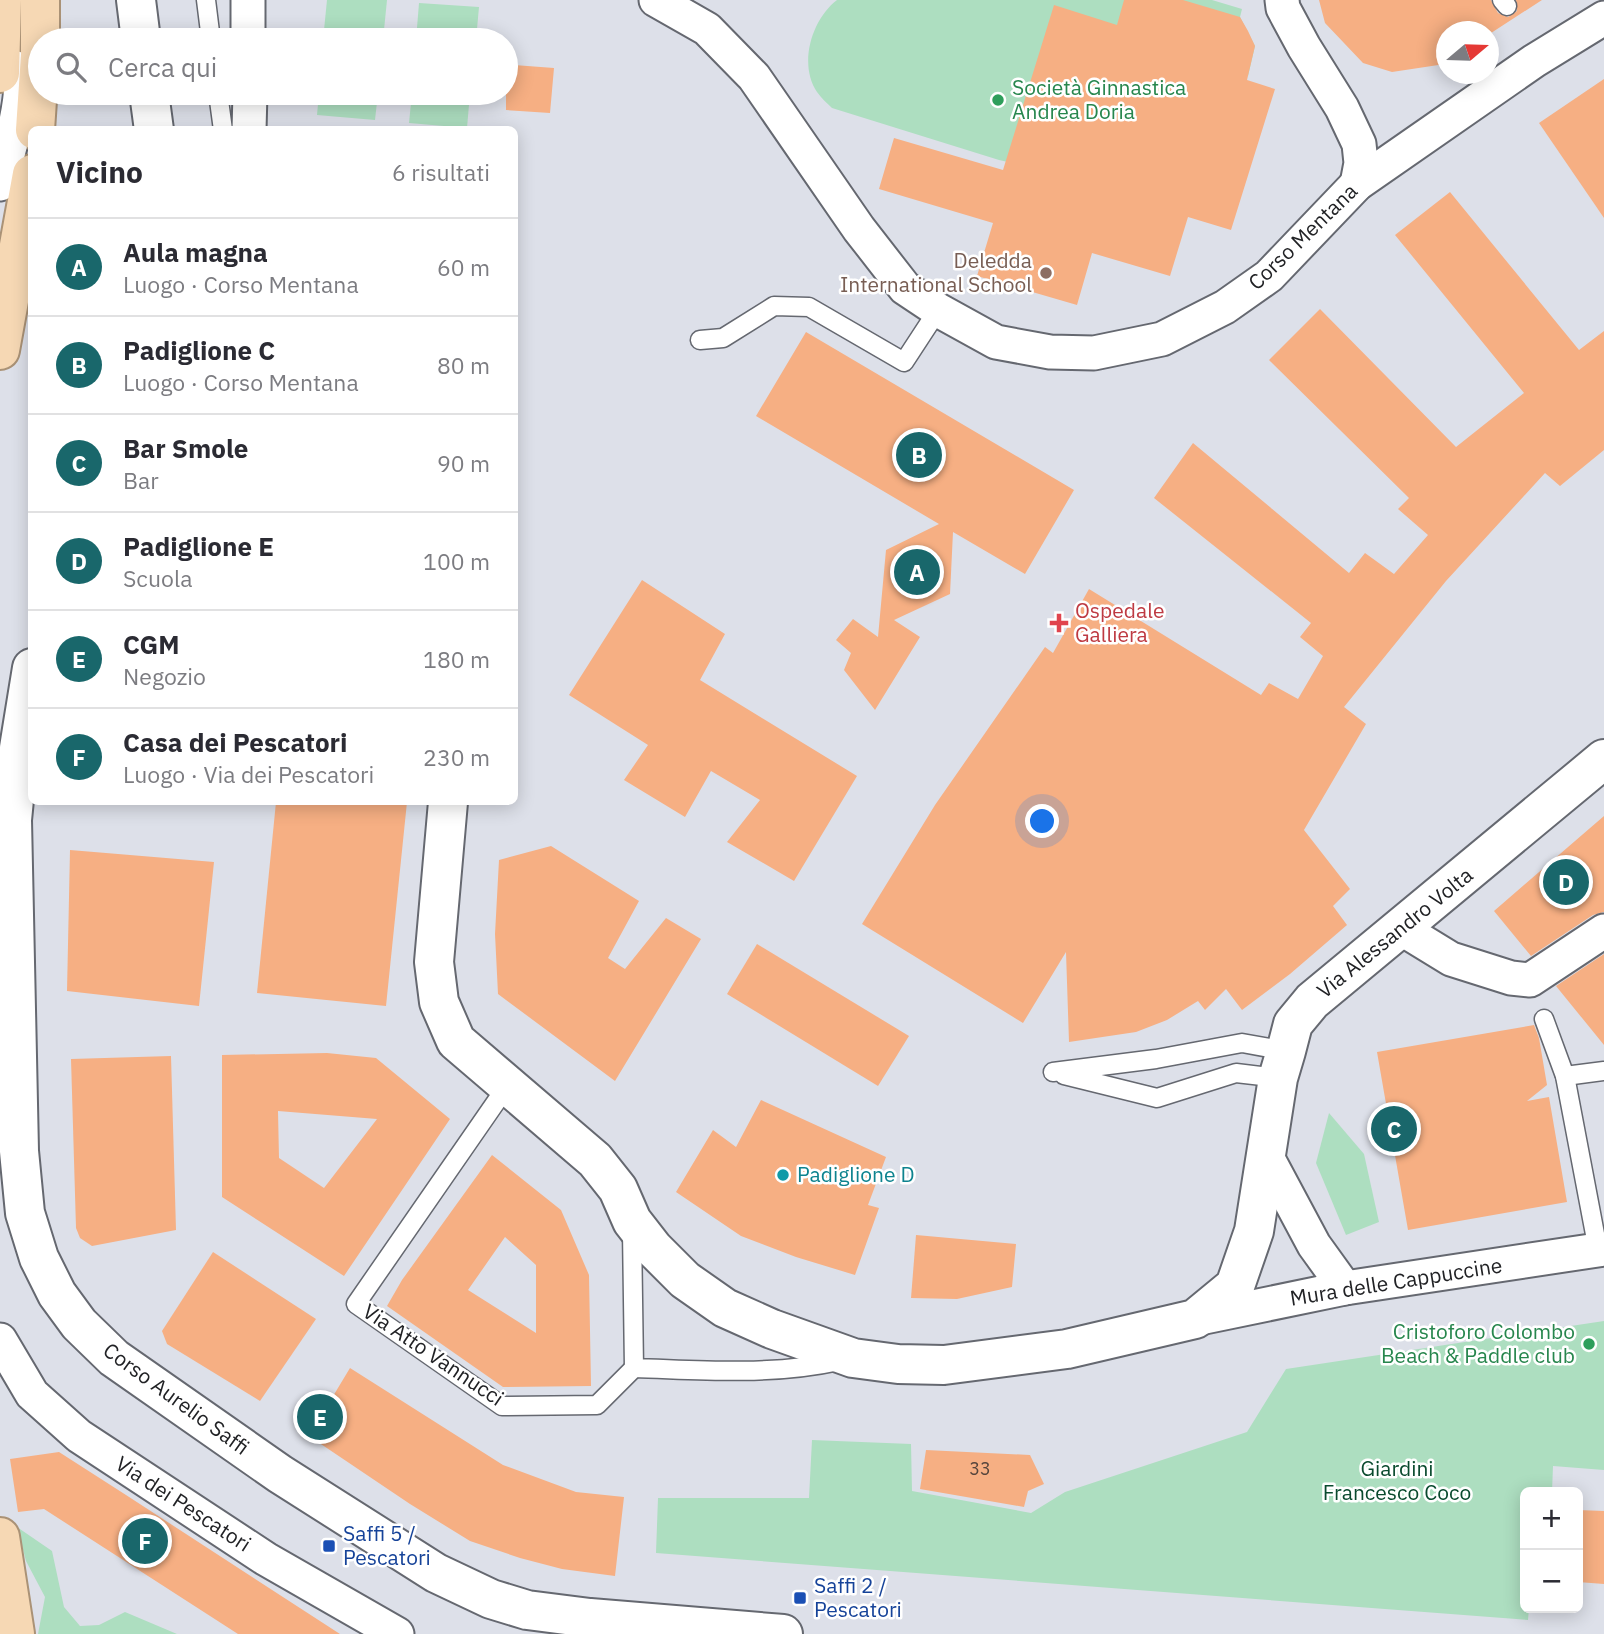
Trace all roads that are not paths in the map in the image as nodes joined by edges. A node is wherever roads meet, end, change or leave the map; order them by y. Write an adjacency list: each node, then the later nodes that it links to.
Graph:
1 (2, 0): 15 (highway)
2 (10, 0): 15 (street)
3 (40, 0): 11 (highway)
4 (136, 0): 12 (street)
5 (206, 0): 13 (lane)
6 (247, 0): 14 (street)
7 (656, 0): 9 (street, Corso Mentana)
8 (1282, 0): 26 (street)
9 (704, 14): 28 (street, Corso Mentana)
10 (1604, 18): 26 (street, Corso Mentana)
11 (40, 28)
12 (140, 28)
13 (210, 28)
14 (248, 28)
15 (4, 64): 16 (street); 25 (street)
16 (0, 98)
17 (37, 105): 21 (highway)
18 (151, 105): 22 (street)
19 (220, 105): 23 (lane)
20 (250, 105): 24 (street)
21 (35, 126)
22 (153, 126)
23 (222, 126)
24 (249, 126)
25 (0, 184)
26 (1357, 184): 28 (street, Corso Mentana)
27 (28, 198): 30 (highway)
28 (938, 310): 29 (lane)
29 (701, 340)
30 (0, 349)
31 (28, 693): 53 (street, Corso Aurelio Saffi)
32 (1604, 760): 34 (street, Via Alessandro Volta)
33 (448, 805): 40 (street)
34 (1402, 929): 35 (street); 37 (street, Via Alessandro Volta)
35 (1604, 931)
36 (1544, 1019): 39 (lane, Mura delle Cappuccine)
37 (1282, 1064): 37 (lane); 41 (street, Via Alessandro Volta)
38 (1604, 1070): 39 (lane)
39 (1565, 1076): 44 (lane, Mura delle Cappuccine)
40 (507, 1086): 42 (street); 49 (lane, Via Atto Vannucci)
41 (1267, 1157): 43 (street, Via Alessandro Volta); 45 (street)
42 (632, 1221): 48 (street, Mura delle Cappuccine); 49 (lane)
43 (1254, 1231): 46 (street, Mura delle Cappuccine)
44 (1601, 1249): 45 (street, Mura delle Cappuccine)
45 (1345, 1288): 46 (street, Mura delle Cappuccine)
46 (1195, 1319): 48 (street, Mura delle Cappuccine)
47 (0, 1340): 52 (street, Via dei Pescatori)
48 (853, 1358): 49 (lane, Mura delle Cappuccine)
49 (634, 1368)
50 (0, 1537): 51 (highway)
51 (15, 1634)
52 (397, 1634)
53 (783, 1634)

